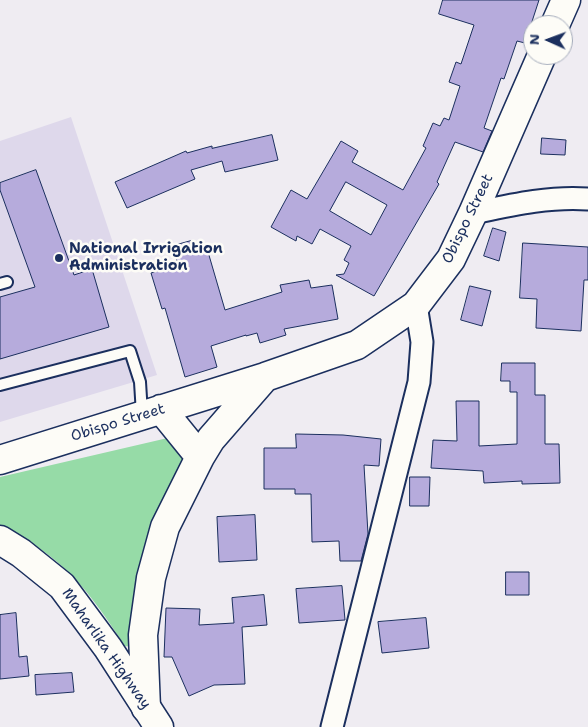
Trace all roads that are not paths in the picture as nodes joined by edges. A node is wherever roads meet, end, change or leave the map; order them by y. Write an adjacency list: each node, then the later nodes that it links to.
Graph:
1 (566, 0): 2 (main road)
2 (559, 15)
3 (538, 65): 5 (main road, Obispo Street)
4 (588, 198): 5 (street)
5 (473, 212): 6 (main road, Obispo Street)
6 (416, 305): 7 (main road, Obispo Street); 14 (street)
7 (265, 377): 9 (main road, Obispo Street); 10 (main road, Obispo Street)
8 (0, 385): 9 (lane)
9 (151, 412): 10 (main road); 11 (main road, Obispo Street)
10 (200, 457): 13 (main road, Obispo Street)
11 (0, 460)
12 (0, 540): 13 (main road, Maharlika Highway)
13 (153, 717)
14 (332, 727)

